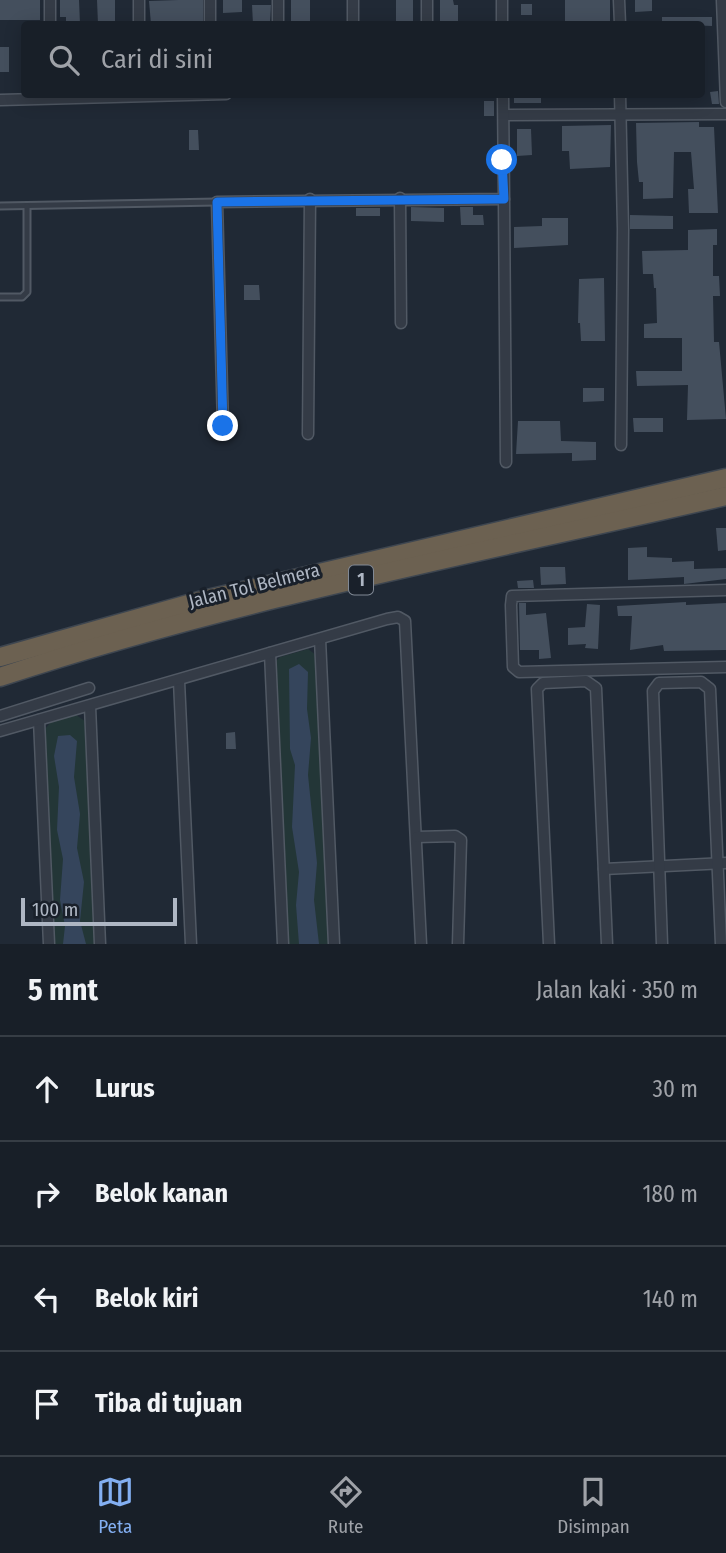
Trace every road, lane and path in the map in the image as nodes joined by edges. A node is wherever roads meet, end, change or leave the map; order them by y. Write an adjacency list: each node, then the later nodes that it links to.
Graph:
1 (50, 0): 10 (street)
2 (139, 0): 11 (street)
3 (209, 0): 12 (street)
4 (278, 0): 13 (street)
5 (353, 0): 14 (street)
6 (427, 0): 15 (street)
7 (502, 0): 16 (street)
8 (620, 0): 17 (street)
9 (722, 0): 22 (street)
10 (50, 21)
11 (139, 21)
12 (210, 21)
13 (278, 21)
14 (353, 21)
15 (427, 21)
16 (502, 21)
17 (620, 21)
18 (35, 98): 21 (street)
19 (503, 98): 24 (street)
20 (620, 98): 25 (street)
21 (0, 100)
22 (726, 102)
23 (726, 114): 25 (street)
24 (504, 115): 25 (street); 28 (street)
25 (621, 116): 36 (street)
26 (400, 198): 27 (street); 28 (street); 33 (street)
27 (310, 199): 29 (street); 35 (street)
28 (504, 199): 37 (street)
29 (217, 202): 31 (lane); 34 (street)
30 (0, 206): 31 (lane)
31 (27, 206): 32 (lane)
32 (0, 297)
33 (401, 323)
34 (223, 426)
35 (308, 433)
36 (621, 444)
37 (506, 463)
38 (726, 478): 43 (highway, Jalan Tol Belmera / 1)
39 (726, 496): 45 (highway, Jalan Tol Belmera / 1)
40 (726, 590): 44 (street)
41 (320, 639): 42 (street); 52 (street); 60 (street)
42 (270, 653): 46 (street); 59 (street)
43 (0, 657)
44 (726, 667)
45 (0, 677)
46 (179, 681): 48 (street); 58 (street)
47 (89, 688): 49 (street)
48 (90, 706): 50 (street); 57 (street)
49 (0, 716)
50 (39, 720): 51 (street); 56 (street)
51 (0, 731)
52 (416, 837): 61 (street); 62 (street)
53 (722, 864): 54 (street); 54 (street); 66 (street)
54 (660, 866): 55 (street); 65 (street)
55 (604, 869): 63 (street); 64 (street)
56 (49, 944)
57 (100, 944)
58 (191, 944)
59 (283, 944)
60 (334, 944)
61 (422, 944)
62 (458, 944)
63 (550, 944)
64 (607, 944)
65 (662, 944)
66 (721, 944)

